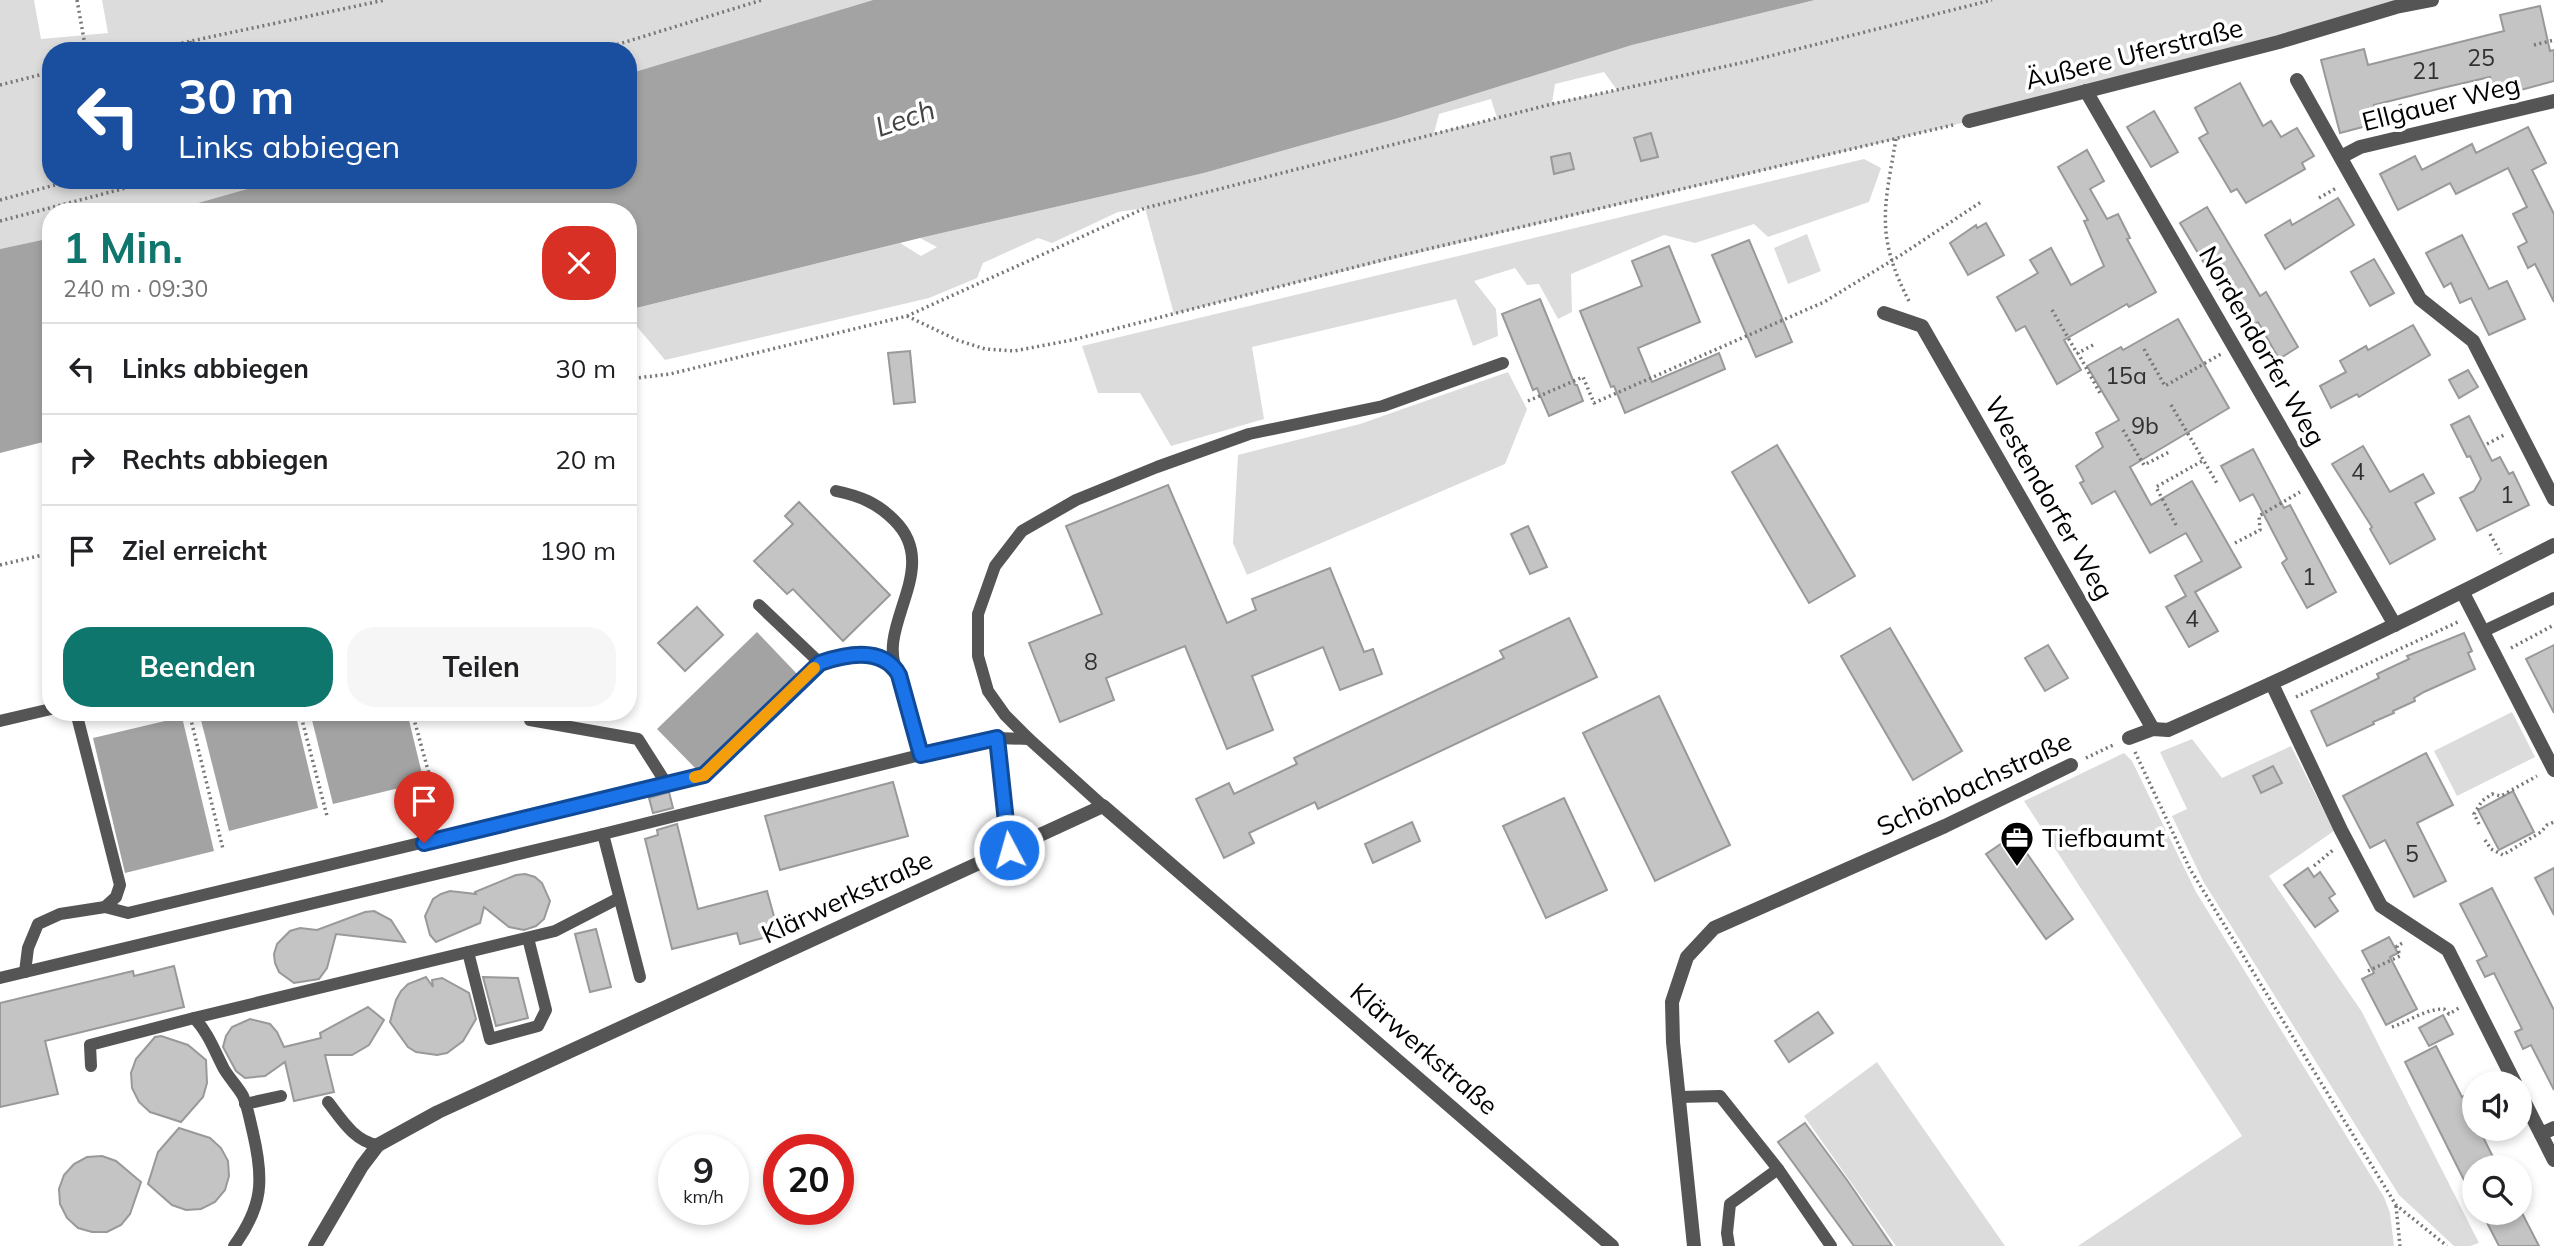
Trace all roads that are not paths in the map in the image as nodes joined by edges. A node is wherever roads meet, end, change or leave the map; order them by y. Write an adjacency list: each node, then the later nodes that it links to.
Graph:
1 (2432, 0): 3 (street, Äußere Uferstraße)
2 (2297, 80): 6 (street, Ellgauer Weg)
3 (2086, 91): 5 (street, Äußere Uferstraße); 15 (street, Nordendorfer Weg)
4 (2554, 101): 6 (street, Ellgauer Weg)
5 (1969, 121)
6 (2341, 157): 10 (street, Ellgauer Weg)
7 (1884, 313): 24 (street, Westendorfer Weg)
8 (1503, 363): 27 (lane)
9 (836, 491): 18 (lane)
10 (2554, 499)
11 (2554, 545): 12 (street)
12 (2463, 593): 15 (street); 16 (street)
13 (2554, 598): 16 (lane)
14 (759, 605): 17 (lane)
15 (2395, 625): 19 (street)
16 (2484, 631): 30 (street)
17 (820, 663): 18 (lane); 31 (lane)
18 (894, 665): 28 (lane)
19 (2272, 684): 24 (street); 44 (street)
20 (42, 711): 23 (lane)
21 (78, 721): 36 (lane)
22 (536, 721): 31 (lane)
23 (0, 722)
24 (2153, 729): 26 (street)
25 (997, 738): 27 (lane); 28 (lane); 34 (lane)
26 (2129, 738)
27 (1028, 739): 32 (lane)
28 (921, 755): 33 (lane)
29 (2071, 765): 46 (street, Schönbachstraße)
30 (2553, 768)
31 (666, 783): 36 (lane)
32 (1104, 806): 34 (street, Klärwerkstraße); 56 (street, Klärwerkstraße)
33 (603, 834): 35 (lane); 39 (lane)
34 (1009, 850): 51 (street, Klärwerkstraße)
35 (619, 898): 37 (lane); 40 (lane)
36 (105, 907): 39 (lane)
37 (528, 938): 38 (lane); 38 (lane)
38 (468, 952): 42 (lane)
39 (25, 972): 41 (lane)
40 (639, 977)
41 (0, 978)
42 (194, 1018): 43 (lane); 48 (lane)
43 (91, 1066)
44 (2509, 1071)
45 (281, 1096): 48 (lane)
46 (1679, 1097): 53 (lane); 57 (street, Schönbachstraße)
47 (328, 1102): 51 (lane)
48 (245, 1104): 54 (lane)
49 (2532, 1110): 50 (street)
50 (2547, 1131): 52 (street)
51 (378, 1145): 55 (street, Klärwerkstraße)
52 (2554, 1160)
53 (1778, 1169): 58 (lane); 59 (lane)
54 (234, 1246)
55 (315, 1246)
56 (1612, 1246)
57 (1694, 1246)
58 (1729, 1246)
59 (1832, 1246)

